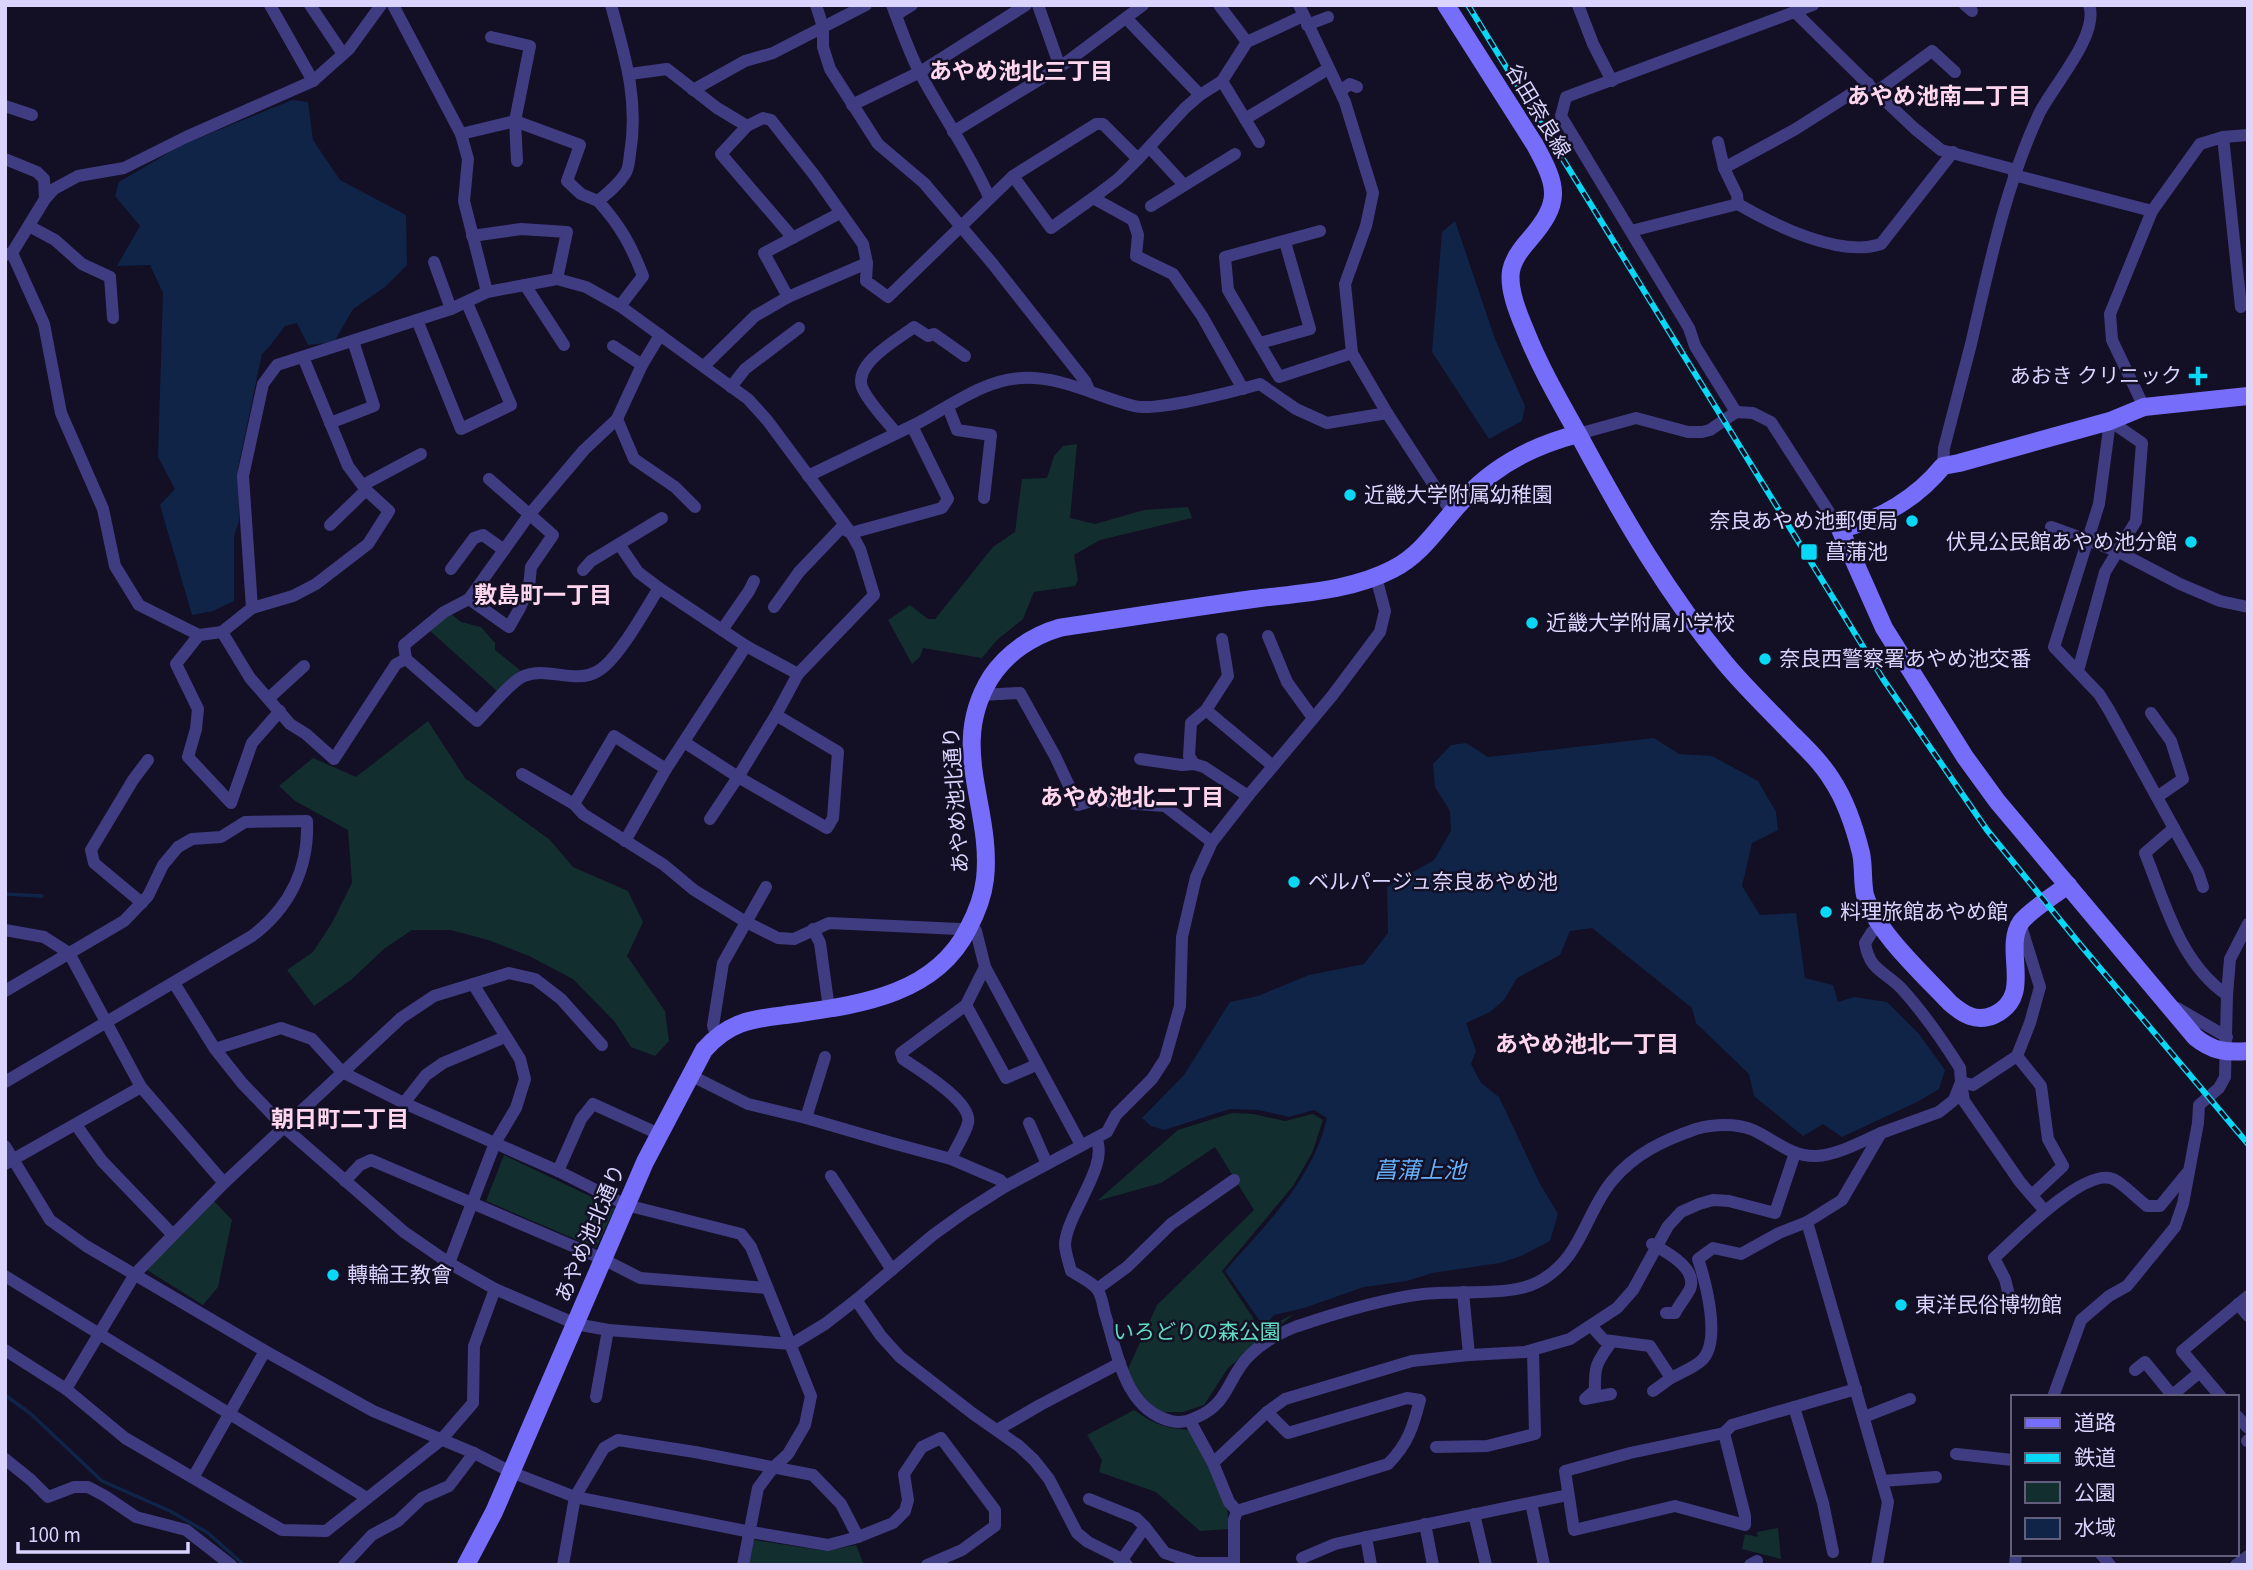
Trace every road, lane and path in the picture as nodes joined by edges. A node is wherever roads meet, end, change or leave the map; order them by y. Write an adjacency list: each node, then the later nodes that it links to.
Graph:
1 (270, 5): 31 (street)
2 (310, 5): 25 (street)
3 (381, 5): 25 (street)
4 (394, 5): 46 (street)
5 (611, 5): 30 (street)
6 (816, 5): 22 (street)
7 (866, 5): 22 (street)
8 (912, 5): 17 (street)
9 (1026, 5): 28 (street)
10 (1038, 5): 26 (street)
11 (1143, 5): 21 (street)
12 (1219, 5): 24 (street)
13 (1446, 5): 113 (street, 谷田奈良線)
14 (1578, 5): 33 (street)
15 (1813, 5): 18 (street)
16 (2089, 5): 58 (street)
17 (894, 10): 28 (street)
18 (1795, 12): 33 (street); 35 (street)
19 (1303, 16): 20 (street); 24 (street); 27 (street)
20 (1328, 17)
21 (1126, 18): 26 (street); 38 (street)
22 (822, 27): 36 (street); 39 (street)
23 (491, 37): 43 (street)
24 (1247, 42): 32 (street)
25 (343, 54): 31 (street)
26 (1060, 67): 45 (street)
27 (1328, 69): 37 (street); 42 (street)
28 (919, 72): 39 (street); 45 (street)
29 (1955, 72): 35 (street)
30 (630, 74): 36 (street); 64 (street)
31 (313, 81): 63 (street)
32 (1222, 81): 38 (street); 42 (street)
33 (1612, 81): 72 (street)
34 (1357, 87): 37 (street)
35 (1872, 88): 52 (street); 57 (street)
36 (693, 90): 44 (street)
37 (1340, 91): 95 (street)
38 (1200, 95): 51 (street)
39 (852, 105): 70 (street)
40 (5, 106): 41 (street)
41 (32, 115)
42 (1245, 119): 49 (street)
43 (515, 121): 46 (street); 56 (street); 64 (street)
44 (747, 126): 68 (street); 74 (street)
45 (953, 132): 61 (street)
46 (461, 134): 73 (street)
47 (2248, 135): 48 (street)
48 (2223, 137): 67 (street); 85 (street)
49 (1259, 142)
50 (1718, 142): 57 (street)
51 (1150, 148): 55 (street); 60 (street)
52 (1953, 152): 58 (street); 65 (street)
53 (1235, 154): 60 (street)
54 (5, 159): 63 (street)
55 (1138, 159): 59 (street); 62 (street)
56 (517, 161)
57 (1724, 168): 65 (street)
58 (2015, 172): 67 (street); 115 (street)
59 (1013, 176): 61 (street); 62 (street)
60 (1184, 185): 66 (street)
61 (989, 197): 70 (street)
62 (1093, 198): 101 (street)
63 (45, 199): 69 (street)
64 (598, 201): 84 (street)
65 (1738, 204): 72 (street)
66 (1151, 206)
67 (2152, 211): 105 (street)
68 (841, 213): 74 (street); 78 (street)
69 (29, 226): 76 (street); 87 (street)
70 (960, 227): 78 (street); 102 (street)
71 (1320, 231): 75 (street)
72 (1630, 231): 106 (street)
73 (472, 236): 79 (street); 81 (street)
74 (793, 237): 82 (street)
75 (1284, 242): 92 (street); 92 (street)
76 (9, 254): 143 (street)
77 (434, 261): 86 (street)
78 (867, 263): 82 (street)
79 (557, 279): 80 (street); 84 (street)
80 (525, 285): 81 (street); 93 (street)
81 (487, 292): 83 (street)
82 (788, 298): 99 (street)
83 (467, 303): 86 (street); 88 (street)
84 (620, 306): 90 (street)
85 (2241, 307)
86 (451, 309): 88 (street)
87 (113, 318)
88 (417, 320): 91 (street)
89 (799, 328): 100 (street)
90 (660, 335): 98 (street); 99 (street)
91 (353, 341): 97 (street); 110 (street)
92 (1260, 343): 95 (street)
93 (564, 345)
94 (613, 346): 98 (street)
95 (1352, 353): 107 (street)
96 (965, 356): 112 (street)
97 (303, 357): 110 (street); 140 (street)
98 (642, 365): 108 (street)
99 (704, 366): 100 (street)
100 (730, 387): 116 (street)
101 (1243, 389): 102 (street); 107 (street)
102 (1089, 390): 104 (street)
103 (2248, 396): 105 (street)
104 (948, 407): 111 (street); 119 (street)
105 (2144, 407): 109 (street)
106 (1737, 412): 113 (street, あやめ池北通り); 126 (street)
107 (1387, 413): 121 (street)
108 (617, 419): 120 (street); 122 (street)
109 (2110, 421): 115 (street); 128 (street); 131 (street)
110 (330, 424): 118 (street)
111 (912, 426): 112 (street); 127 (street)
112 (896, 433): 116 (street)
113 (1578, 434): 121 (street, あやめ池北通り); 180 (street, 谷田奈良線)
114 (421, 454): 118 (street)
115 (1943, 466): 126 (street)
116 (808, 476): 127 (street)
117 (489, 479): 122 (street)
118 (365, 488): 124 (street); 140 (street)
119 (984, 498)
120 (695, 506)
121 (1452, 513): 134 (street, あやめ池北通り)
122 (529, 515): 130 (street); 137 (street)
123 (662, 518): 129 (street)
124 (330, 525)
125 (2051, 527): 128 (street)
126 (1840, 529): 173 (street)
127 (851, 533): 138 (street); 150 (street)
128 (2087, 539): 131 (street); 149 (street)
129 (619, 544): 133 (street); 136 (street)
130 (504, 550): 132 (street); 137 (street)
131 (2117, 551): 139 (street); 149 (street)
132 (451, 569)
133 (583, 570)
134 (1376, 577): 151 (street, あやめ池北通り); 157 (street)
135 (754, 581): 141 (street)
136 (659, 588): 141 (street); 147 (street)
137 (469, 599): 147 (street)
138 (774, 607)
139 (2248, 607)
140 (252, 608): 142 (street)
141 (722, 630): 146 (street)
142 (222, 632): 143 (street); 152 (street)
143 (199, 635): 154 (street)
144 (1268, 636): 157 (street)
145 (1222, 639): 153 (street)
146 (746, 646): 150 (street); 158 (street)
147 (406, 659): 154 (street)
148 (304, 666): 152 (street)
149 (2078, 671): 167 (street)
150 (798, 674): 156 (street)
151 (981, 695): 172 (street); 183 (street, あやめ池北通り)
152 (269, 698): 154 (street)
153 (1206, 710): 161 (street); 162 (street)
154 (280, 711)
155 (2151, 713): 167 (street)
156 (776, 715): 165 (street); 165 (street)
157 (1313, 718): 162 (street)
158 (684, 742): 163 (street); 165 (street)
159 (1140, 759): 161 (street)
160 (148, 760): 176 (street)
161 (1194, 764): 166 (street)
162 (1273, 766): 166 (street)
163 (666, 769): 168 (street); 171 (street)
164 (522, 774): 168 (street)
165 (738, 778): 169 (street)
166 (1248, 796): 172 (street)
167 (2157, 797): 170 (street)
168 (574, 804): 171 (street)
169 (710, 819)
170 (2174, 828): 175 (street); 189 (street)
171 (625, 841): 178 (street)
172 (1212, 842): 215 (street)
173 (2068, 885): 177 (street); 190 (street)
174 (766, 887): 178 (street)
175 (2203, 887)
176 (142, 903): 184 (street); 186 (street)
177 (2024, 919): 180 (street, 谷田奈良線); 200 (street)
178 (746, 922): 181 (street); 194 (street)
179 (2248, 924): 189 (street)
180 (1881, 926): 206 (street)
181 (813, 929): 183 (street); 192 (street)
182 (5, 930): 184 (street)
183 (968, 931): 185 (street); 192 (street, あやめ池北通り)
184 (69, 953): 188 (street); 193 (street)
185 (985, 967): 191 (street); 202 (street)
186 (174, 983): 193 (street); 198 (street)
187 (473, 984): 195 (street); 197 (street); 203 (street)
188 (5, 991)
189 (2227, 995): 196 (street)
190 (2165, 1000): 196 (street); 199 (street)
191 (966, 1005): 202 (street); 220 (street)
192 (829, 1009): 194 (street, あやめ池北通り)
193 (106, 1023): 205 (street); 207 (street)
194 (717, 1036): 204 (street, あやめ池北通り)
195 (505, 1037): 208 (street); 216 (street)
196 (2227, 1040): 223 (street)
197 (602, 1045)
198 (215, 1049): 203 (street); 212 (street)
199 (2248, 1051)
200 (2017, 1056): 206 (street); 230 (street)
201 (825, 1057): 209 (street)
202 (1036, 1065): 218 (street)
203 (342, 1073): 208 (street); 212 (street)
204 (690, 1075): 209 (street); 213 (street, あやめ池北通り)
205 (5, 1082)
206 (1961, 1082): 214 (street); 230 (street)
207 (141, 1087): 211 (street); 228 (street)
208 (404, 1103): 216 (street)
209 (806, 1118): 220 (street)
210 (1029, 1123): 222 (street)
211 (76, 1125): 221 (street); 235 (street)
212 (285, 1128): 227 (street); 228 (street)
213 (659, 1133): 224 (street); 232 (street, あやめ池北通り)
214 (1881, 1133): 219 (street); 234 (street)
215 (1096, 1138): 218 (street); 244 (street)
216 (495, 1143): 224 (street); 231 (street)
217 (5, 1146): 221 (street)
218 (1081, 1146): 222 (street)
219 (1795, 1153): 236 (street); 245 (street)
220 (951, 1158): 229 (street)
221 (9, 1162): 240 (street)
222 (1047, 1164): 229 (street)
223 (2189, 1170): 233 (street); 269 (street)
224 (558, 1171): 232 (street)
225 (831, 1176): 239 (street)
226 (1234, 1180): 244 (street)
227 (345, 1181): 231 (street); 238 (street)
228 (223, 1183): 235 (street)
229 (1006, 1186): 239 (street)
230 (2032, 1195): 233 (street)
231 (472, 1204): 237 (street); 238 (street)
232 (626, 1205): 237 (street, あやめ池北通り); 242 (street)
233 (2045, 1210): 246 (street)
234 (1807, 1223): 264 (street); 266 (street)
235 (173, 1235): 240 (street)
236 (1654, 1245): 249 (street); 252 (street)
237 (603, 1259): 242 (street); 251 (street, あやめ池北通り)
238 (449, 1263): 243 (street)
239 (892, 1270): 247 (street)
240 (135, 1274): 254 (street); 258 (street)
241 (5, 1276): 254 (street)
242 (767, 1287): 256 (street)
243 (495, 1289): 251 (street); 282 (street)
244 (1097, 1289): 261 (street)
245 (1463, 1292): 260 (street); 279 (street)
246 (2010, 1298)
247 (856, 1300): 256 (street); 280 (street)
248 (2243, 1300): 250 (street); 263 (street)
249 (1667, 1313)
250 (2248, 1316)
251 (576, 1324): 253 (street); 290 (street, あやめ池北通り)
252 (1592, 1327): 255 (street); 259 (street)
253 (607, 1330): 256 (street); 273 (street)
254 (98, 1334): 265 (street); 277 (street)
255 (1612, 1341): 264 (street); 268 (street)
256 (792, 1344): 289 (street)
257 (5, 1350): 265 (street)
258 (265, 1351): 277 (street); 282 (street)
259 (1533, 1351): 260 (street); 283 (street)
260 (1469, 1355): 276 (street)
261 (1120, 1363): 279 (street); 280 (street)
262 (2136, 1370): 270 (street)
263 (2200, 1372): 271 (street); 272 (street)
264 (1671, 1378): 267 (street)
265 (66, 1389): 291 (street)
266 (1856, 1389): 275 (street); 278 (street)
267 (1653, 1391)
268 (1611, 1394)
269 (2054, 1395)
270 (2170, 1395)
271 (2172, 1395)
272 (2219, 1395)
273 (596, 1397)
274 (1910, 1399): 278 (street)
275 (1794, 1407): 281 (street); 306 (street)
276 (1267, 1412): 288 (street); 299 (street)
277 (230, 1414): 291 (street); 296 (street)
278 (1864, 1417): 293 (street)
279 (1190, 1421): 288 (street)
280 (998, 1430): 309 (street)
281 (1724, 1433): 294 (street); 294 (street)
282 (441, 1440): 284 (street); 296 (street)
283 (1436, 1447)
284 (474, 1453): 290 (street); 311 (street)
285 (1956, 1454): 287 (street)
286 (5, 1459): 310 (street)
287 (2011, 1460)
288 (1213, 1463): 299 (street)
289 (773, 1468): 295 (street); 303 (street); 304 (street)
290 (512, 1472): 295 (street); 312 (street, あやめ池北通り)
291 (194, 1476): 296 (street)
292 (1936, 1478): 293 (street)
293 (1882, 1481): 320 (street)
294 (1568, 1495): 298 (street)
295 (575, 1497): 303 (street); 313 (street)
296 (367, 1498)
297 (1089, 1499): 302 (street)
298 (1531, 1503): 300 (street); 319 (street)
299 (1237, 1511): 302 (street)
300 (1474, 1514): 301 (street); 318 (street)
301 (1425, 1524): 305 (street); 317 (street)
302 (1145, 1527): 309 (street)
303 (751, 1532): 304 (street); 314 (street)
304 (858, 1537): 315 (street)
305 (1366, 1537): 308 (street); 316 (street)
306 (1833, 1552)
307 (2248, 1556): 321 (street)
308 (1302, 1558)
309 (1122, 1563)
310 (231, 1565)
311 (344, 1565)
312 (466, 1565)
313 (563, 1565)
314 (743, 1565)
315 (926, 1565)
316 (1371, 1565)
317 (1433, 1565)
318 (1486, 1565)
319 (1544, 1565)
320 (1877, 1565)
321 (2236, 1565)

